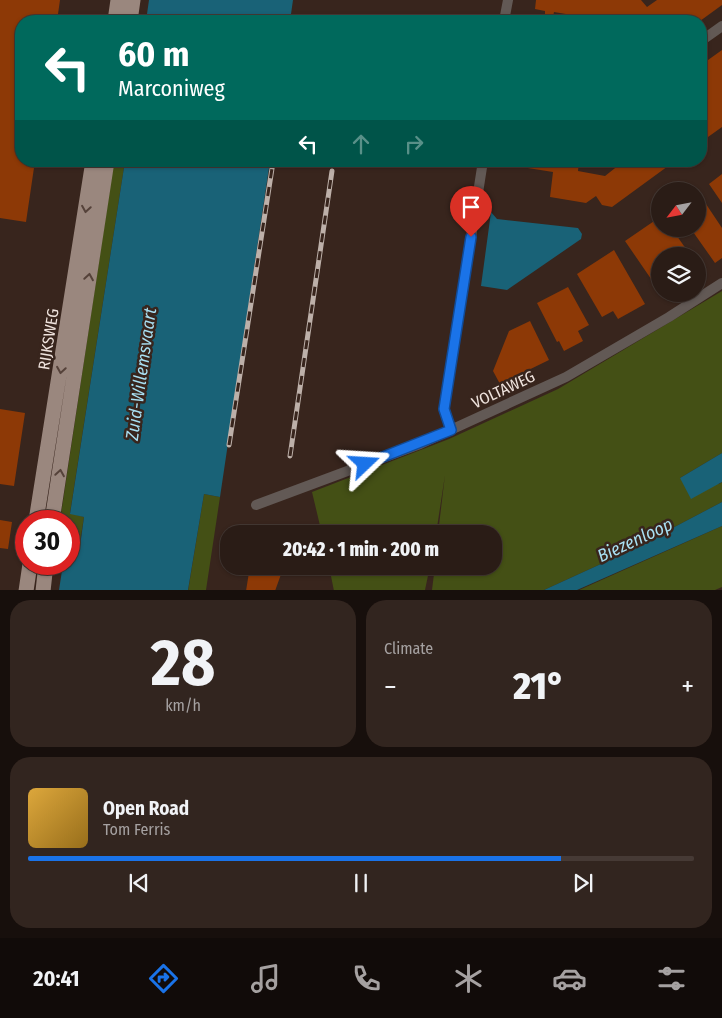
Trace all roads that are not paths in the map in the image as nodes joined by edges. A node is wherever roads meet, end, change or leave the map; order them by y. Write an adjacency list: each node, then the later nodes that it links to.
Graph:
1 (118, 0): 4 (main road)
2 (133, 0): 5 (main road)
3 (508, 0): 6 (street)
4 (116, 15)
5 (131, 15)
6 (505, 15)
7 (722, 26): 8 (street)
8 (707, 37)
9 (92, 167): 15 (main road, RIJKSWEG, one-way to 15)
10 (106, 167): 16 (main road, RIJKSWEG, one-way to 10)
11 (482, 167): 13 (street)
12 (722, 283): 13 (street, VOLTAWEG)
13 (451, 430): 14 (street, VOLTAWEG)
14 (256, 505)
15 (38, 510)
16 (54, 510)
17 (28, 575): 19 (main road)
18 (45, 575): 20 (main road)
19 (26, 590)
20 (43, 590)

